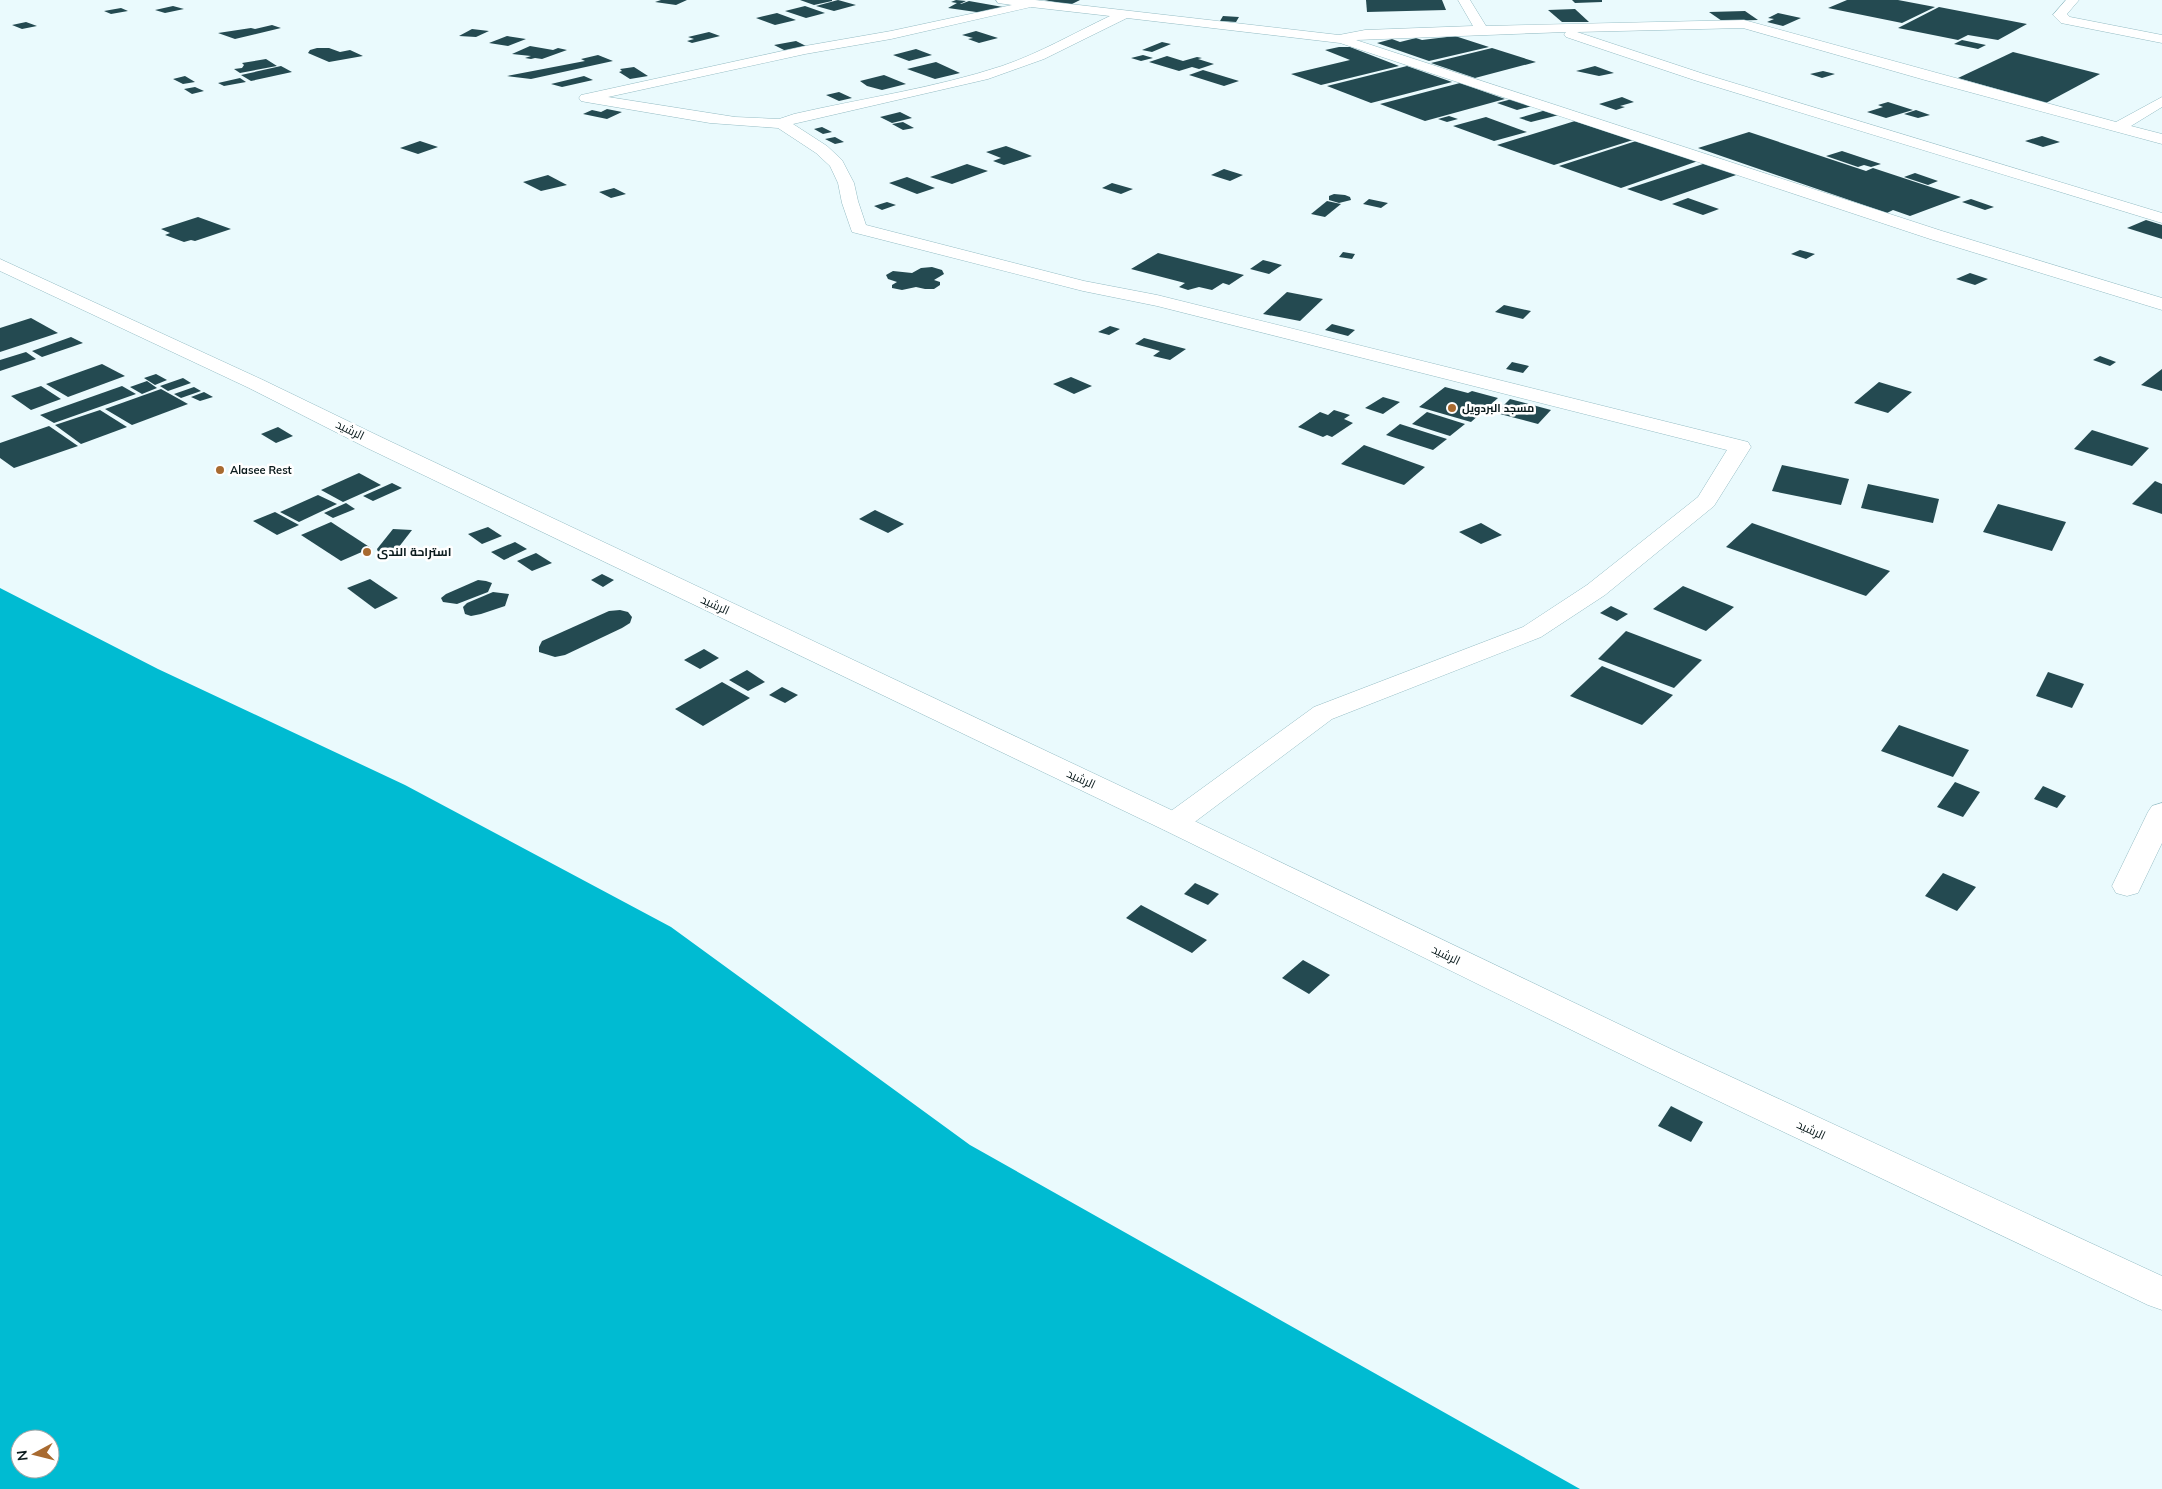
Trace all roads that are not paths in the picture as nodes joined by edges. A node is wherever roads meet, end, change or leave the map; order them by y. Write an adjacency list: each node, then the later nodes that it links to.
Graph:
1 (1002, 0): 5 (street)
2 (1104, 0): 6 (street)
3 (1464, 0): 9 (street)
4 (2073, 0): 11 (street)
5 (1034, 4): 6 (street); 13 (street)
6 (1088, 10): 7 (street)
7 (1126, 14): 10 (street); 13 (street)
8 (1558, 29): 9 (street); 14 (street); 16 (street)
9 (1482, 30): 10 (street)
10 (1339, 39): 18 (street)
11 (2162, 39)
12 (2162, 101): 14 (street)
13 (784, 124): 20 (street)
14 (2119, 127): 15 (street)
15 (2162, 139)
16 (2162, 218)
17 (0, 264): 20 (street, الرشيد)
18 (2162, 304)
19 (2162, 812): 21 (street)
20 (1174, 823): 22 (street, الرشيد)
21 (2127, 886)
22 (2162, 1294)

